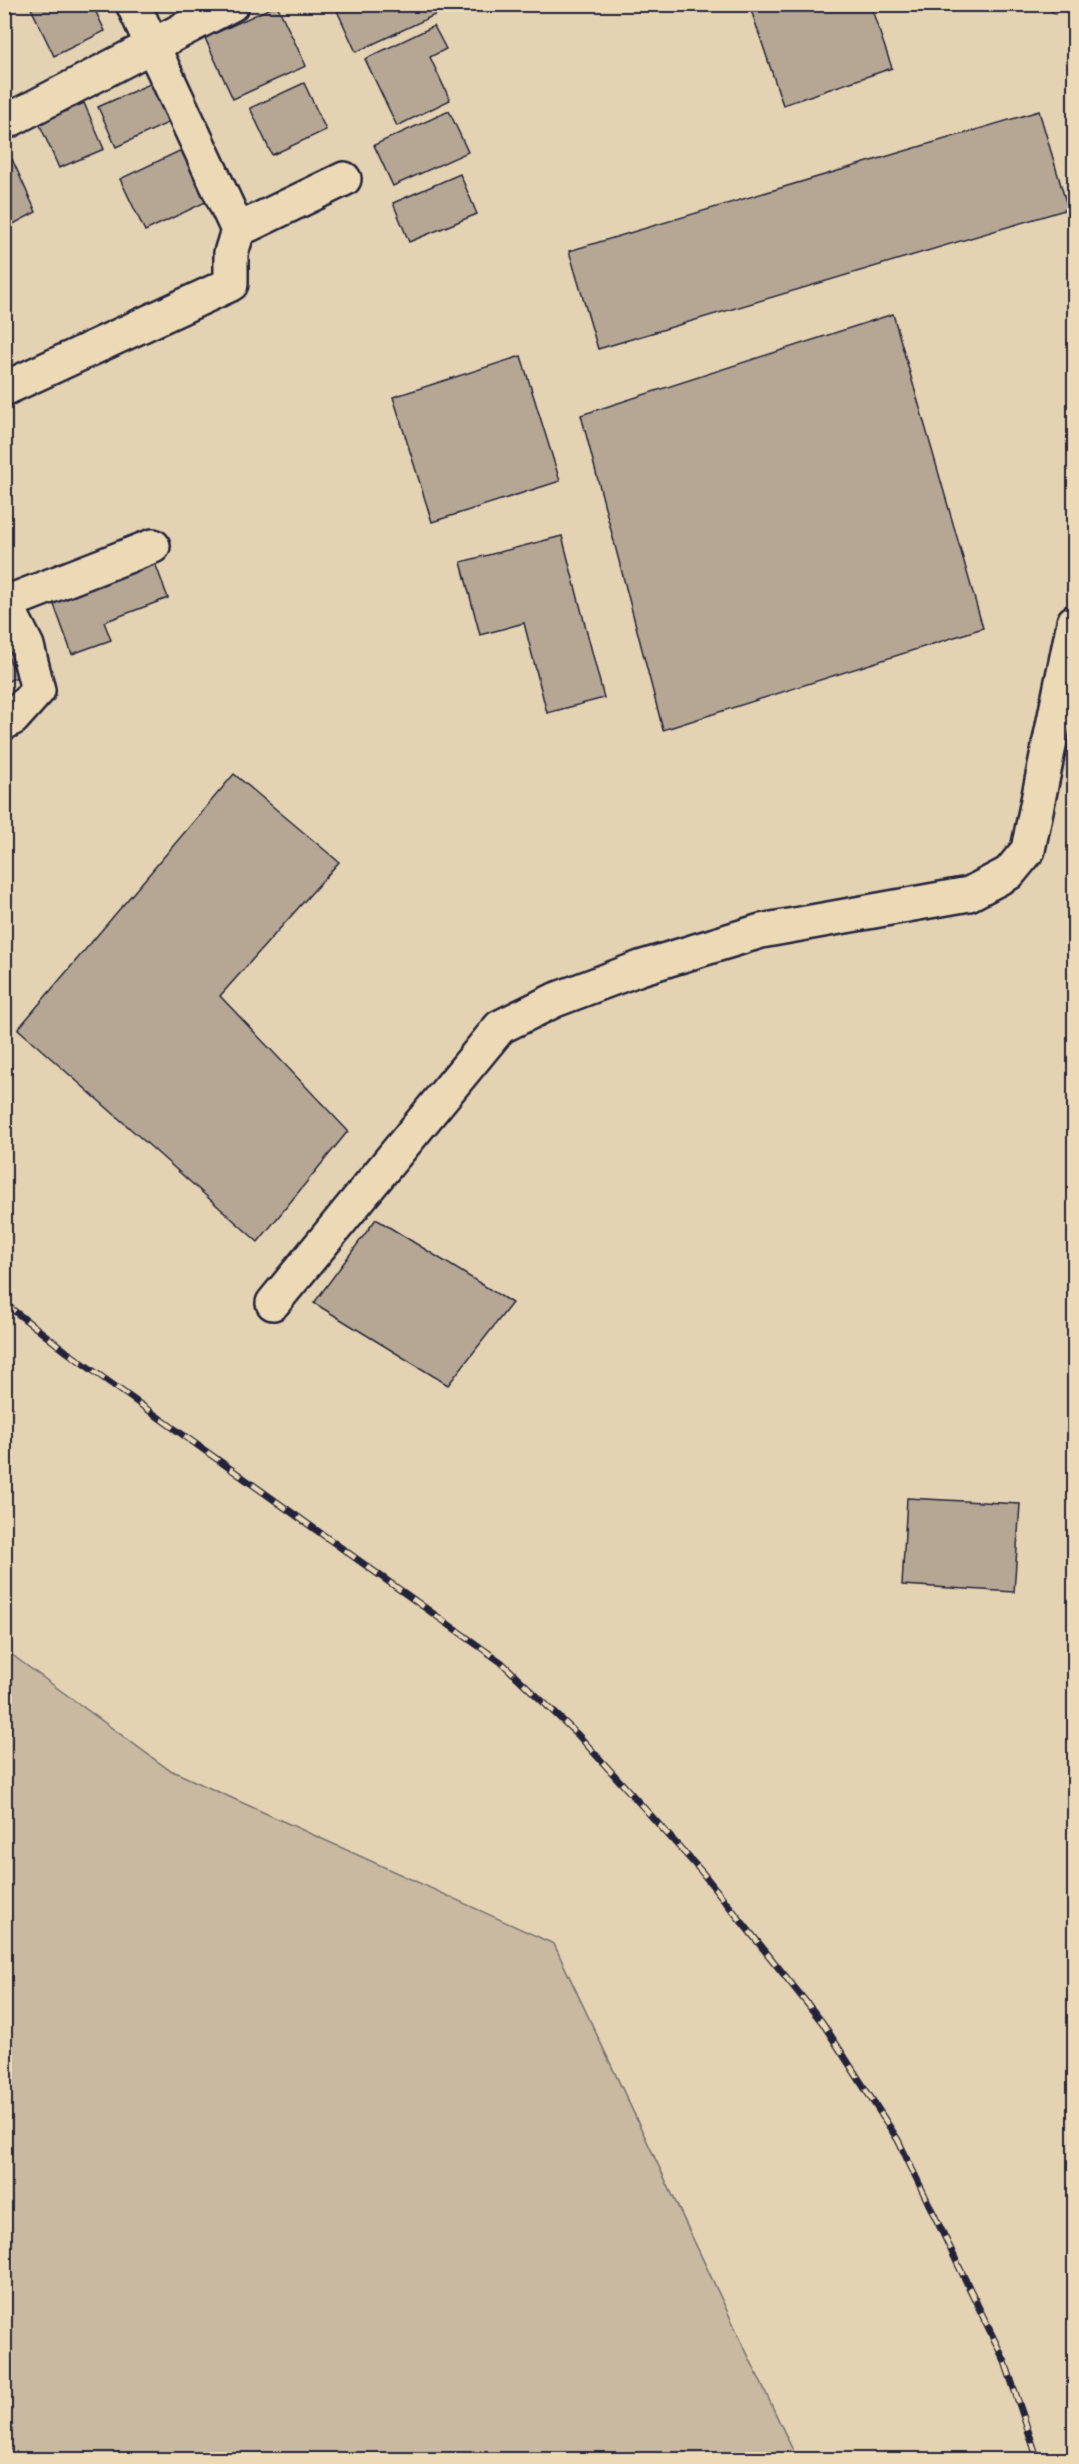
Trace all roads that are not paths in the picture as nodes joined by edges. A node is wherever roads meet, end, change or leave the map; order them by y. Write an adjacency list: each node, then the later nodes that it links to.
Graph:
1 (133, 4): 3 (street)
2 (232, 4): 3 (street)
3 (153, 48): 4 (street); 6 (street)
4 (4, 123)
5 (344, 179): 6 (street)
6 (238, 230): 7 (street)
7 (4, 388)
8 (153, 546): 9 (street)
9 (5, 602): 11 (street)
10 (1074, 622): 12 (street)
11 (4, 723)
12 (273, 1302)

